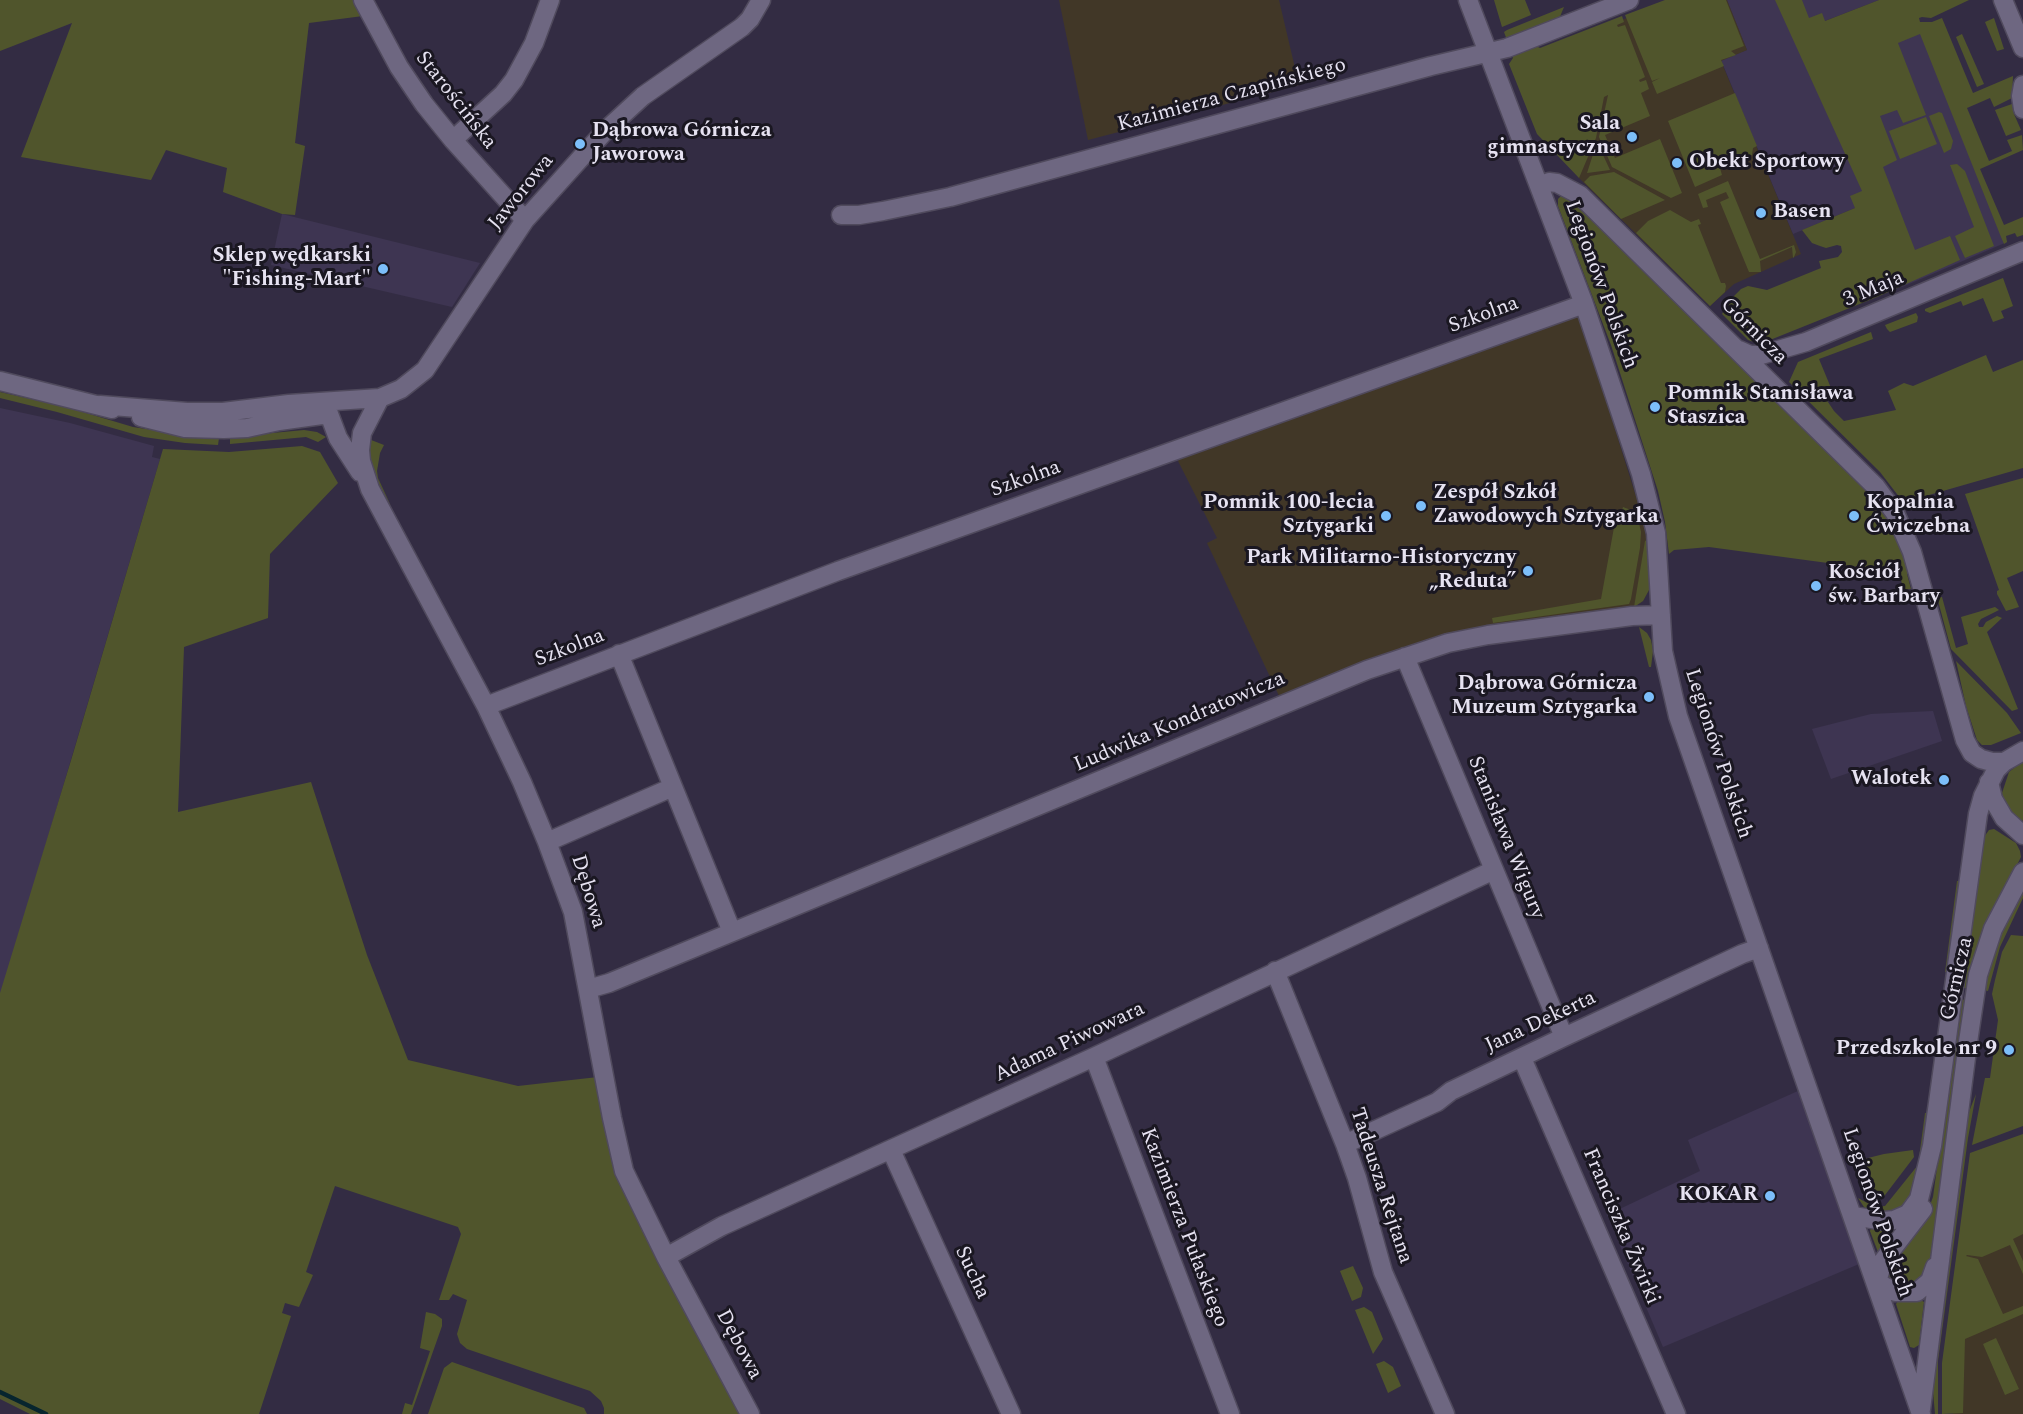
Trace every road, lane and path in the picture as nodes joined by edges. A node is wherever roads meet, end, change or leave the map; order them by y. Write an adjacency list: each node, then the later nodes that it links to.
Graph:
1 (363, 0): 11 (street, Starościńska)
2 (550, 0): 11 (street)
3 (761, 0): 14 (street, Jaworowa)
4 (1468, 0): 8 (street, Legionów Polskich)
5 (1629, 0): 8 (street, Kazimierza Czapińskiego)
6 (2003, 0): 7 (street)
7 (2023, 48)
8 (1488, 51): 12 (street, Legionów Polskich); 13 (street, Kazimierza Czapińskiego)
9 (2023, 85): 10 (street)
10 (2023, 109)
11 (453, 140): 14 (street, Starościńska)
12 (1539, 186): 16 (street, Legionów Polskich); 17 (street, Górnicza)
13 (841, 215)
14 (525, 220): 19 (street, Jaworowa)
15 (2023, 251): 17 (street, 3 Maja)
16 (1584, 304): 22 (street, Legionów Polskich); 23 (street, Szkolna)
17 (1739, 351): 27 (street, Górnicza)
18 (0, 381): 20 (street, Jaworowa)
19 (380, 398): 20 (street, Jaworowa); 21 (street, Dębowa)
20 (328, 409): 21 (street)
21 (370, 489): 25 (street, Dębowa)
22 (1661, 615): 24 (street, Ludwika Kondratowicza); 35 (street, Legionów Polskich)
23 (619, 654): 25 (street, Szkolna); 29 (street)
24 (1405, 657): 32 (street, Stanisława Wigury); 34 (street, Ludwika Kondratowicza)
25 (486, 706): 31 (street, Dębowa)
26 (2023, 751): 27 (street)
27 (2004, 762): 28 (street, Górnicza)
28 (1989, 782): 30 (street); 42 (street, Górnicza)
29 (673, 787): 31 (street); 34 (street)
30 (2023, 835)
31 (547, 842): 37 (street, Dębowa)
32 (1494, 870): 36 (street, Adama Piwowara); 38 (street, Stanisława Wigury)
33 (2023, 872): 45 (street, Górnicza)
34 (732, 932): 37 (street, Ludwika Kondratowicza)
35 (1759, 948): 38 (street, Jana Dekerta); 44 (street, Legionów Polskich)
36 (1275, 971): 39 (street, Adama Piwowara); 41 (street, Tadeusza Rejtana)
37 (588, 989): 46 (street, Dębowa)
38 (1564, 1037): 40 (street, Jana Dekerta)
39 (1094, 1057): 43 (street, Adama Piwowara); 51 (street, Kazimierza Pułaskiego)
40 (1522, 1058): 41 (street, Jana Dekerta); 53 (street, Franciszka Żwirki)
41 (1345, 1144): 52 (street, Tadeusza Rejtana)
42 (1932, 1146): 44 (street, Górnicza); 47 (street, Górnicza)
43 (891, 1150): 46 (street, Adama Piwowara); 50 (street, Sucha)
44 (1853, 1216): 47 (street, Legionów Polskich)
45 (1942, 1246): 47 (street, Górnicza); 48 (street, Górnicza)
46 (666, 1257): 49 (street, Dębowa)
47 (1876, 1282): 48 (street, Legionów Polskich)
48 (1921, 1413)
49 (750, 1414)
50 (1011, 1414)
51 (1230, 1414)
52 (1445, 1414)
53 (1676, 1414)

